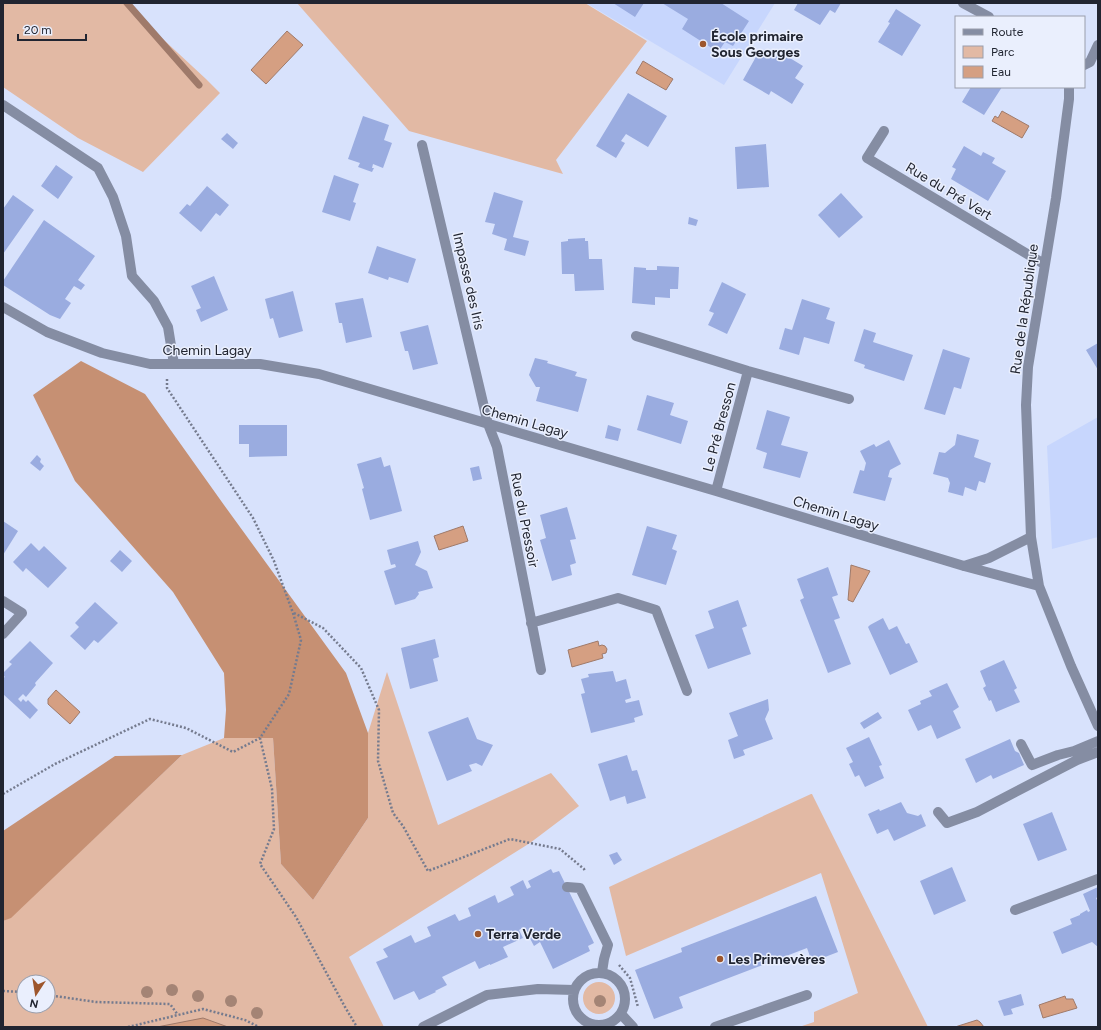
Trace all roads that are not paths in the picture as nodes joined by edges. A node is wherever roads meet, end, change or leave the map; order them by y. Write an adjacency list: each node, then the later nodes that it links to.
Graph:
1 (963, 3): 2 (street)
2 (987, 16)
3 (1098, 45): 4 (street)
4 (1085, 64)
5 (1070, 88): 9 (street, Rue de la République)
6 (3, 105): 12 (street)
7 (884, 131): 9 (street, Rue du Pré Vert)
8 (422, 145): 15 (street, Impasse des Iris)
9 (1044, 264): 17 (street, Rue de la République)
10 (3, 307): 12 (street, Chemin Lagay)
11 (636, 336): 13 (street, Le Pré Bresson)
12 (174, 364): 15 (street, Chemin Lagay)
13 (748, 371): 14 (street, Le Pré Bresson); 16 (street, Le Pré Bresson)
14 (849, 399)
15 (488, 424): 16 (street, Chemin Lagay); 21 (street, Rue du Pressoir)
16 (716, 491): 18 (street, Chemin Lagay)
17 (1031, 537): 18 (street); 19 (street, Rue de la République)
18 (964, 566): 19 (street, Chemin Lagay)
19 (1039, 586): 25 (street, Rue de la République)
20 (3, 600): 22 (street)
21 (531, 623): 23 (street, Rue du Pressoir); 24 (street)
22 (3, 634)
23 (541, 670)
24 (687, 691)
25 (1098, 726)
26 (1098, 741): 27 (street)
27 (1021, 744)
28 (1098, 752): 29 (street)
29 (938, 812)
30 (1098, 879): 32 (street)
31 (567, 887): 33 (street)
32 (1015, 910)
33 (602, 972): 34 (street); 36 (street)
34 (574, 990): 36 (street); 37 (street)
35 (807, 995): 39 (street)
36 (621, 1014): 38 (street)
37 (423, 1027)
38 (634, 1027)
39 (715, 1027)

